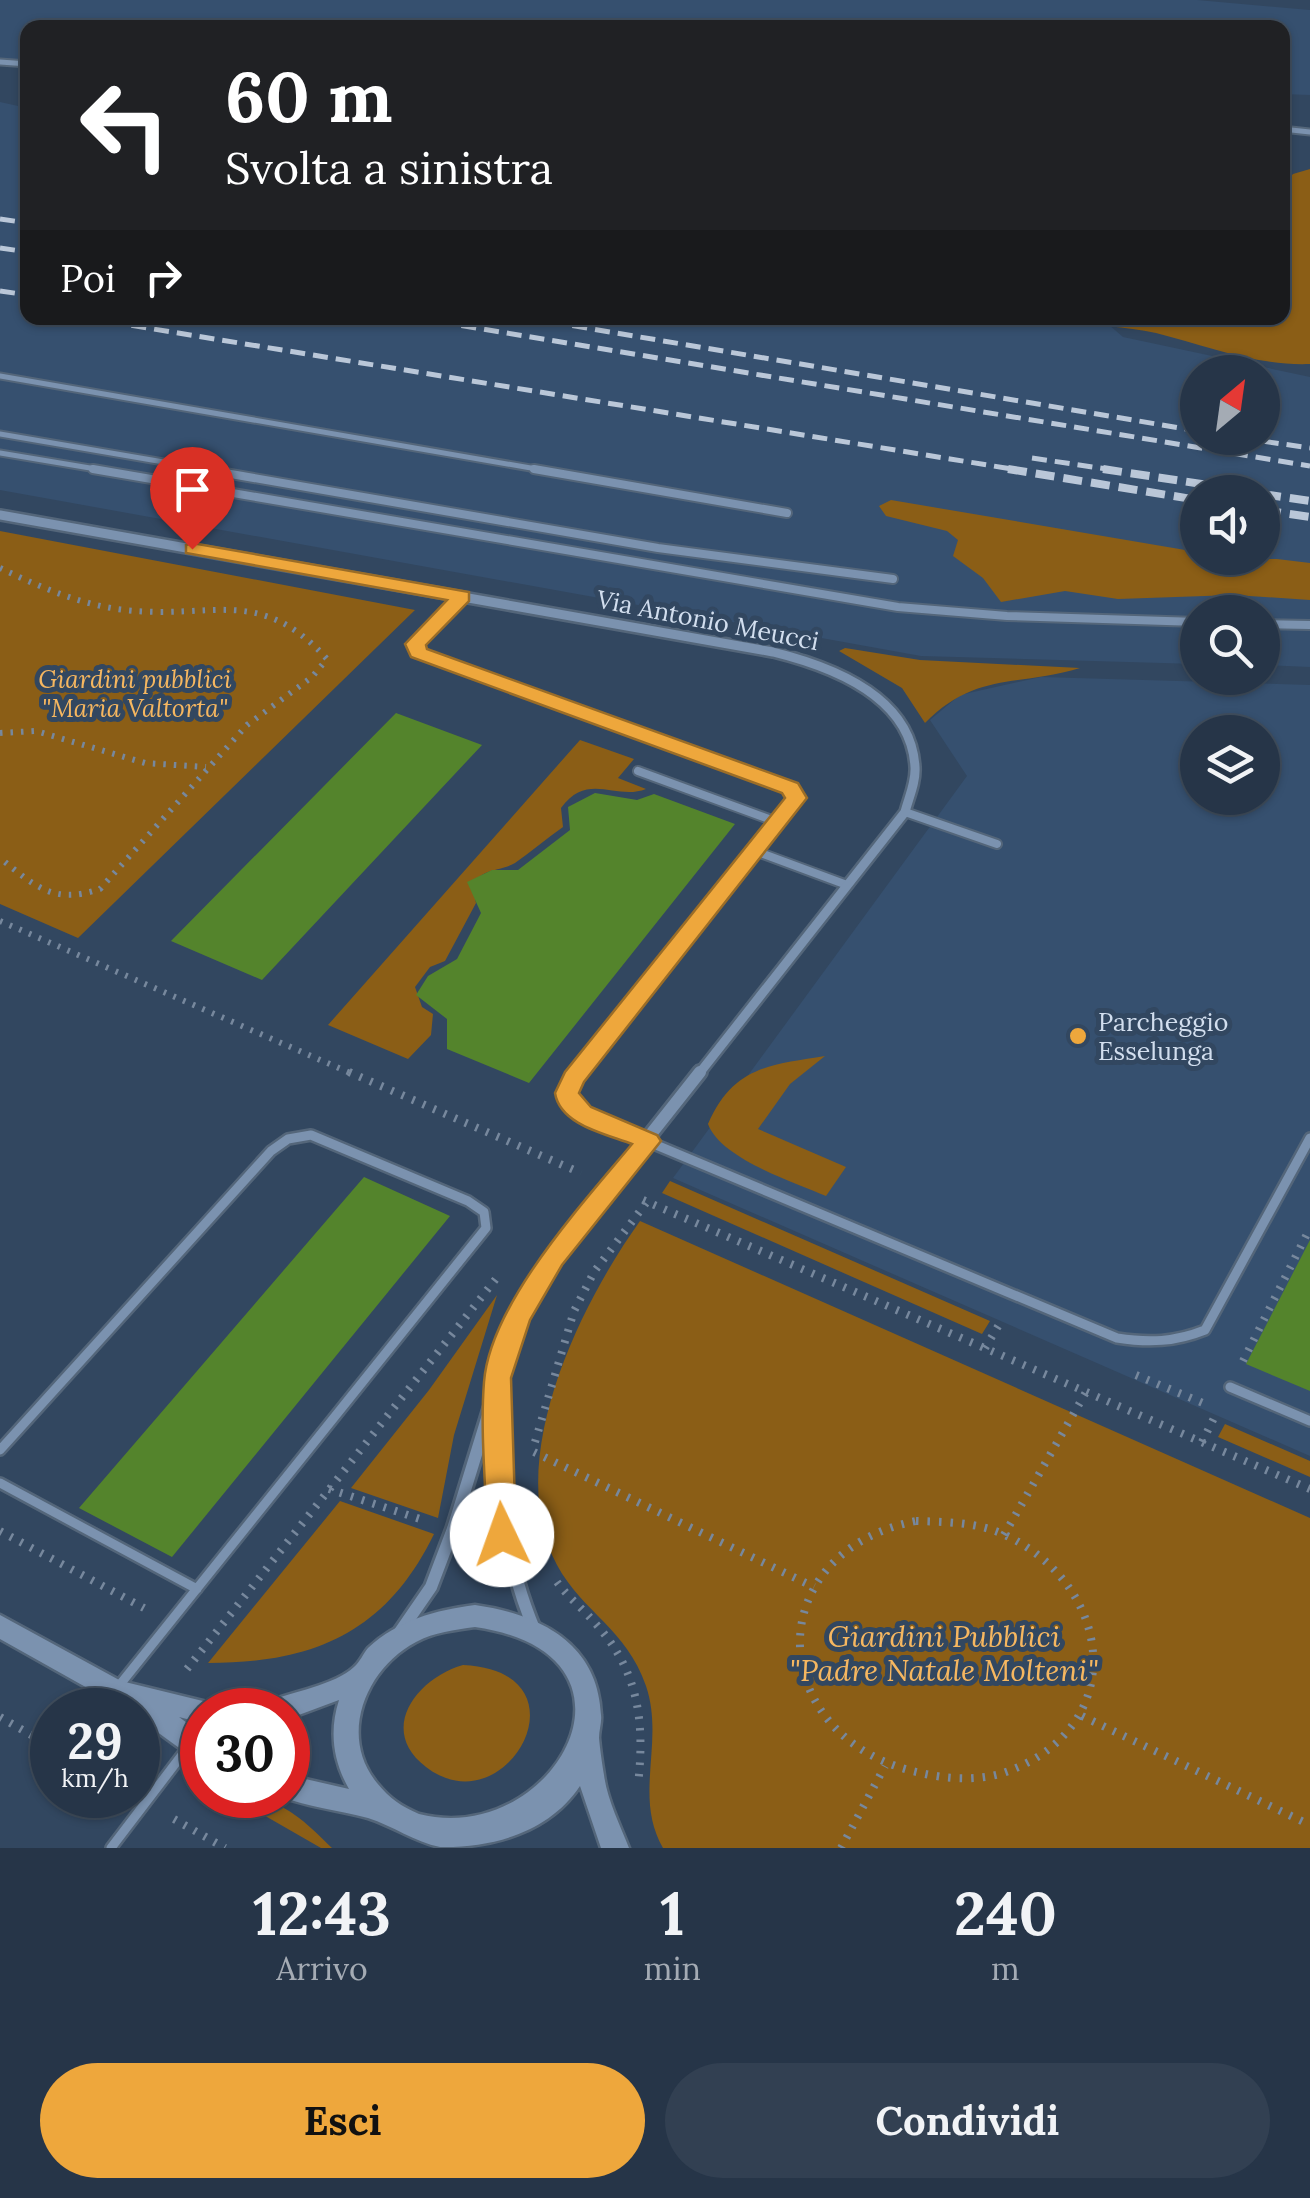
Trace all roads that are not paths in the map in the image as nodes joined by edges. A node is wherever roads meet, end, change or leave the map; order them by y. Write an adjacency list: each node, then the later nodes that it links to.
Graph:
1 (0, 376): 4 (lane)
2 (0, 434): 6 (lane)
3 (0, 453): 8 (lane)
4 (787, 513)
5 (0, 515): 7 (street, Via Antonio Meucci)
6 (893, 579)
7 (462, 597): 12 (street, Via Antonio Meucci); 13 (lane)
8 (1180, 621)
9 (1280, 625): 10 (lane)
10 (1310, 626)
11 (638, 771): 13 (lane)
12 (905, 812): 14 (lane); 16 (street, Via Antonio Meucci)
13 (777, 822): 15 (lane)
14 (997, 844)
15 (755, 851): 16 (lane); 18 (lane)
16 (847, 886): 18 (street, Via Antonio Meucci)
17 (1310, 1138): 18 (lane)
18 (648, 1141): 19 (street, Via Antonio Meucci)
19 (497, 1378): 26 (street, Via Antonio Meucci); 27 (street, Via Antonio Meucci)
20 (1230, 1387): 21 (lane)
21 (1310, 1420)
22 (0, 1450): 24 (lane)
23 (0, 1483): 24 (lane)
24 (197, 1589): 30 (lane)
25 (0, 1626): 29 (street)
26 (535, 1631): 27 (street); 32 (street)
27 (395, 1640): 28 (street)
28 (360, 1678): 31 (street); 35 (street)
29 (114, 1688)
30 (124, 1688)
31 (310, 1699)
32 (588, 1738): 36 (street); 38 (street)
33 (180, 1765): 37 (lane)
34 (310, 1795): 35 (street)
35 (383, 1810): 36 (street)
36 (430, 1840)
37 (111, 1848)
38 (615, 1848)

